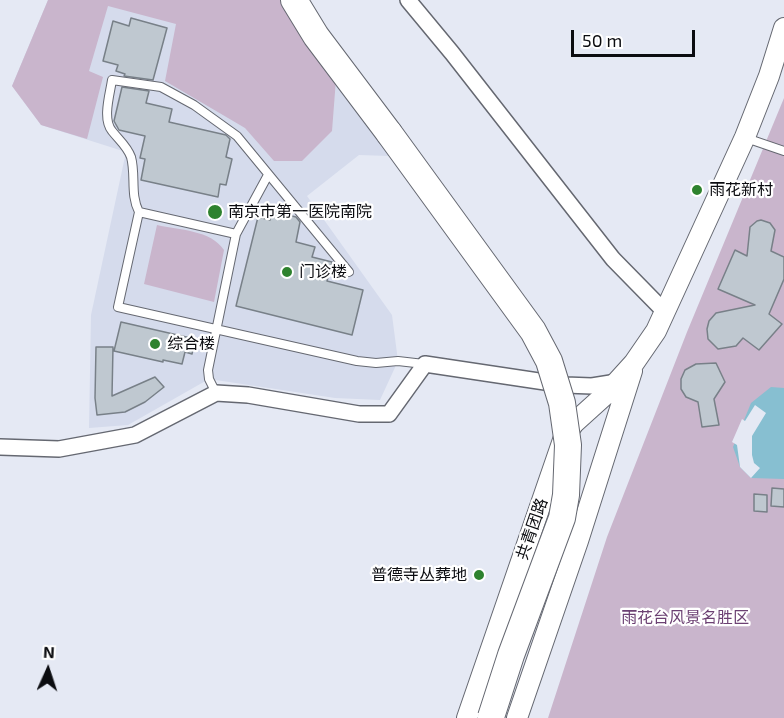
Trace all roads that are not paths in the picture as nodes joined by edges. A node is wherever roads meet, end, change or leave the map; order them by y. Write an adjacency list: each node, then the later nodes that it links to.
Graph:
1 (294, 0): 17 (main road, bridge)
2 (408, 0): 10 (street)
3 (784, 28): 4 (street, 共青团路)
4 (745, 137): 5 (lane); 10 (street, 共青团路)
5 (784, 151)
6 (268, 176): 7 (lane); 8 (lane); 9 (lane)
7 (139, 212): 8 (lane); 11 (lane)
8 (236, 234): 11 (lane)
9 (349, 272)
10 (665, 312): 12 (street, 共青团路)
11 (216, 330): 13 (lane); 15 (lane)
12 (634, 363): 14 (street, 共青团路); 18 (street, 共青团路)
13 (425, 364): 14 (street); 15 (street)
14 (617, 382): 17 (street, 共青团路)
15 (216, 393): 16 (street)
16 (0, 447)
17 (483, 718)
18 (517, 718)

